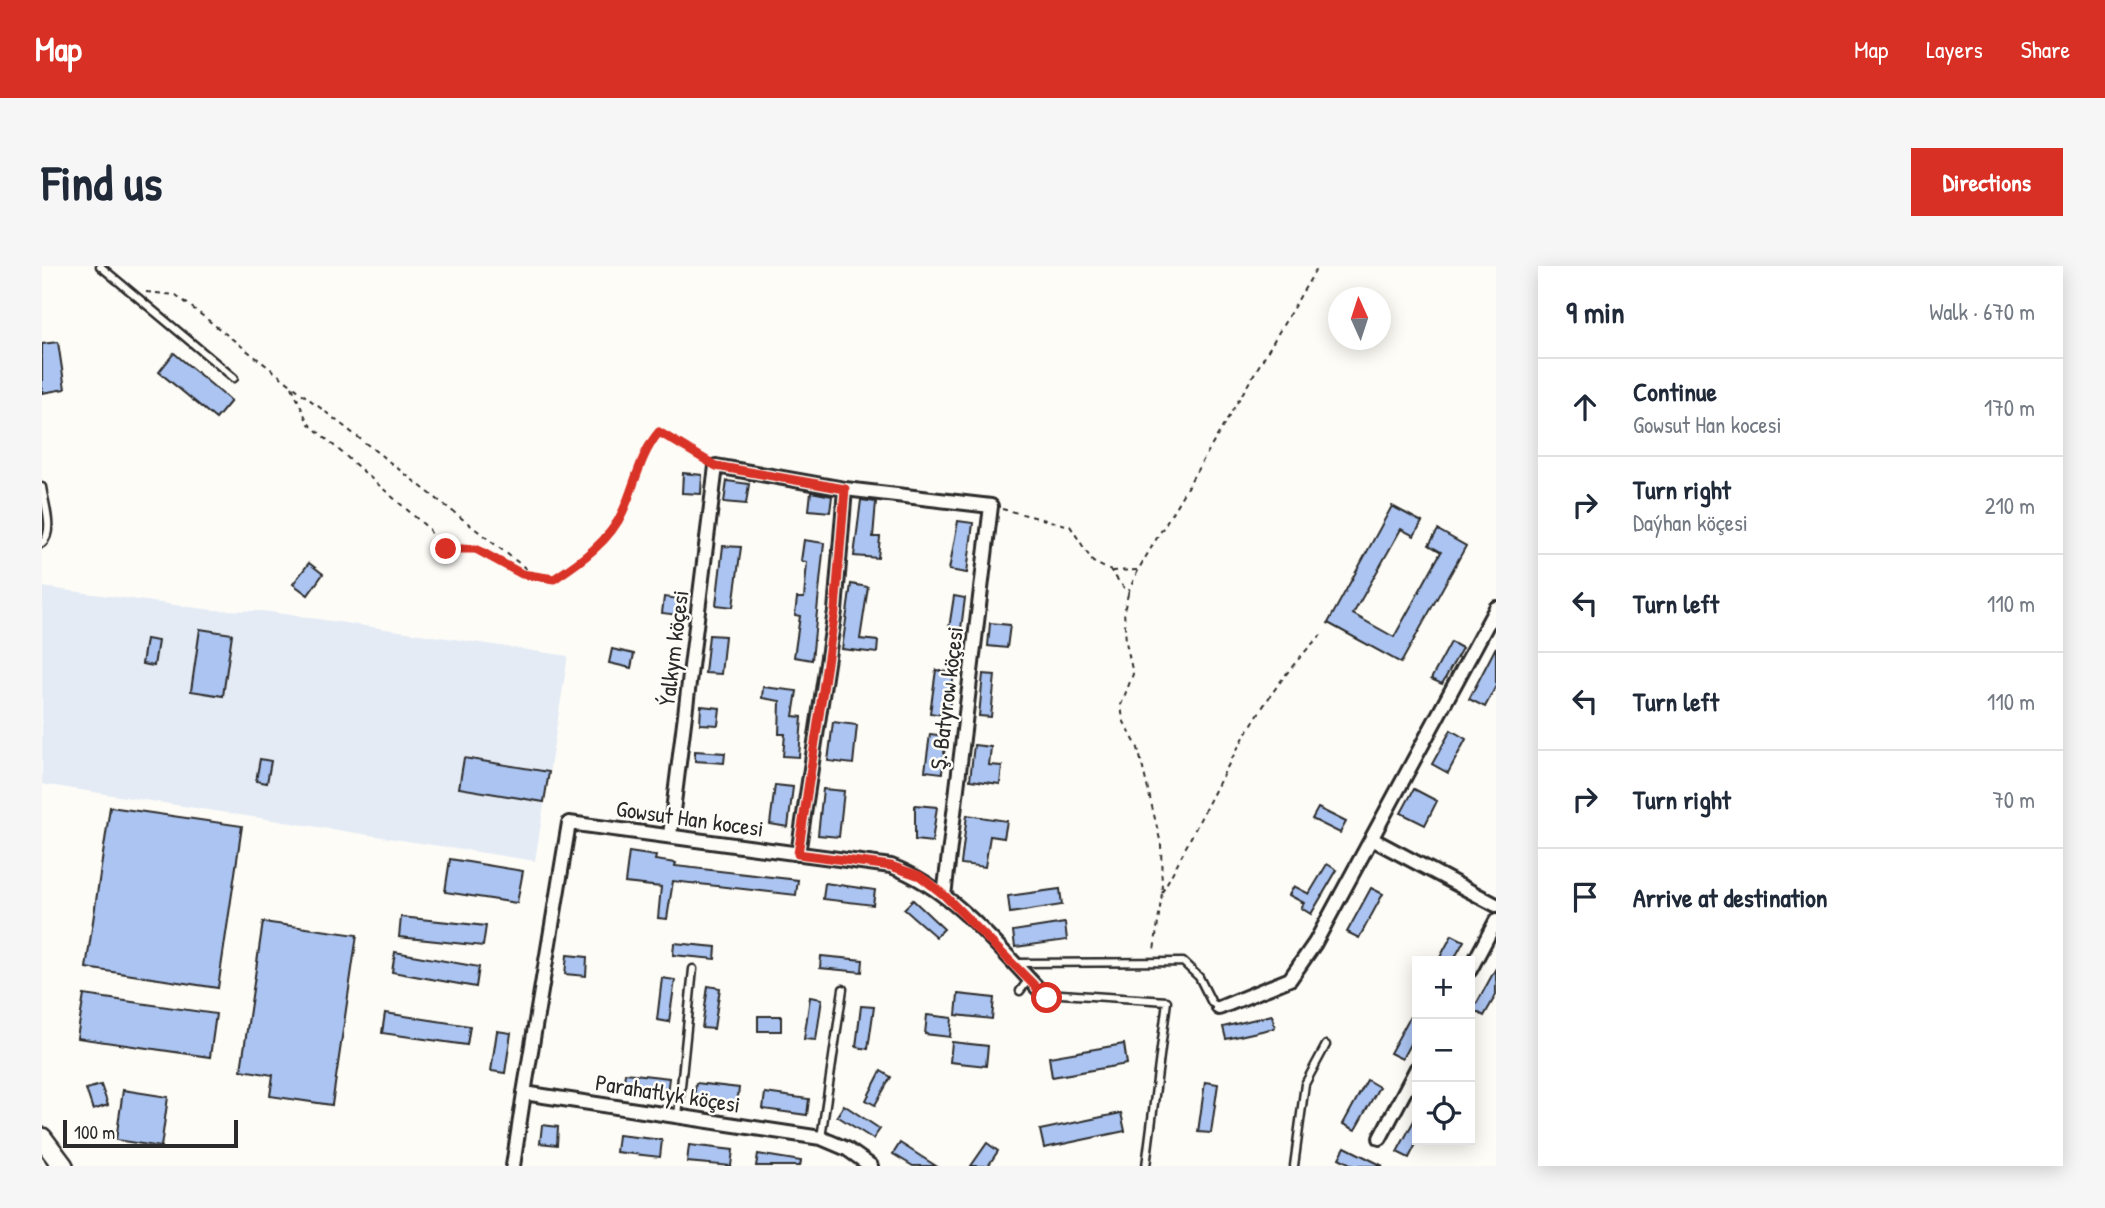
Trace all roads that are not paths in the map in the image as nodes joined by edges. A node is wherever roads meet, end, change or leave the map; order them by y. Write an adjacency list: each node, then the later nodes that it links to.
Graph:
1 (100, 266): 2 (lane)
2 (233, 378)
3 (42, 487): 5 (lane)
4 (845, 489): 7 (street, Ýalkym köçesi); 9 (street); 10 (street, Ş. Batyrow köçesi)
5 (42, 543)
6 (1496, 608): 8 (street)
7 (670, 835): 9 (street, Gowsut Han kocesi); 24 (street, Gowsut Han kocesi)
8 (1372, 839): 11 (street); 21 (street)
9 (798, 854): 10 (street, Gowsut Han kocesi)
10 (944, 895): 14 (street, Gowsut Han kocesi)
11 (1496, 905)
12 (1496, 921): 13 (street)
13 (1475, 961)
14 (1013, 963): 16 (street, Gowsut Han kocesi); 21 (lane)
15 (693, 969): 25 (lane)
16 (1029, 979): 18 (lane); 20 (street, Gowsut Han kocesi)
17 (843, 989): 27 (lane)
18 (1020, 991)
19 (1061, 994): 32 (lane)
20 (1047, 998)
21 (1219, 1008)
22 (1326, 1045): 33 (lane)
23 (1412, 1077): 28 (street)
24 (524, 1093): 25 (street, Parahatlyk köçesi); 30 (street)
25 (678, 1116): 27 (street, Parahatlyk köçesi)
26 (42, 1138): 29 (street)
27 (821, 1138): 31 (street, Parahatlyk köçesi)
28 (1380, 1138)
29 (63, 1166)
30 (513, 1166)
31 (871, 1166)
32 (1146, 1166)
33 (1294, 1166)

